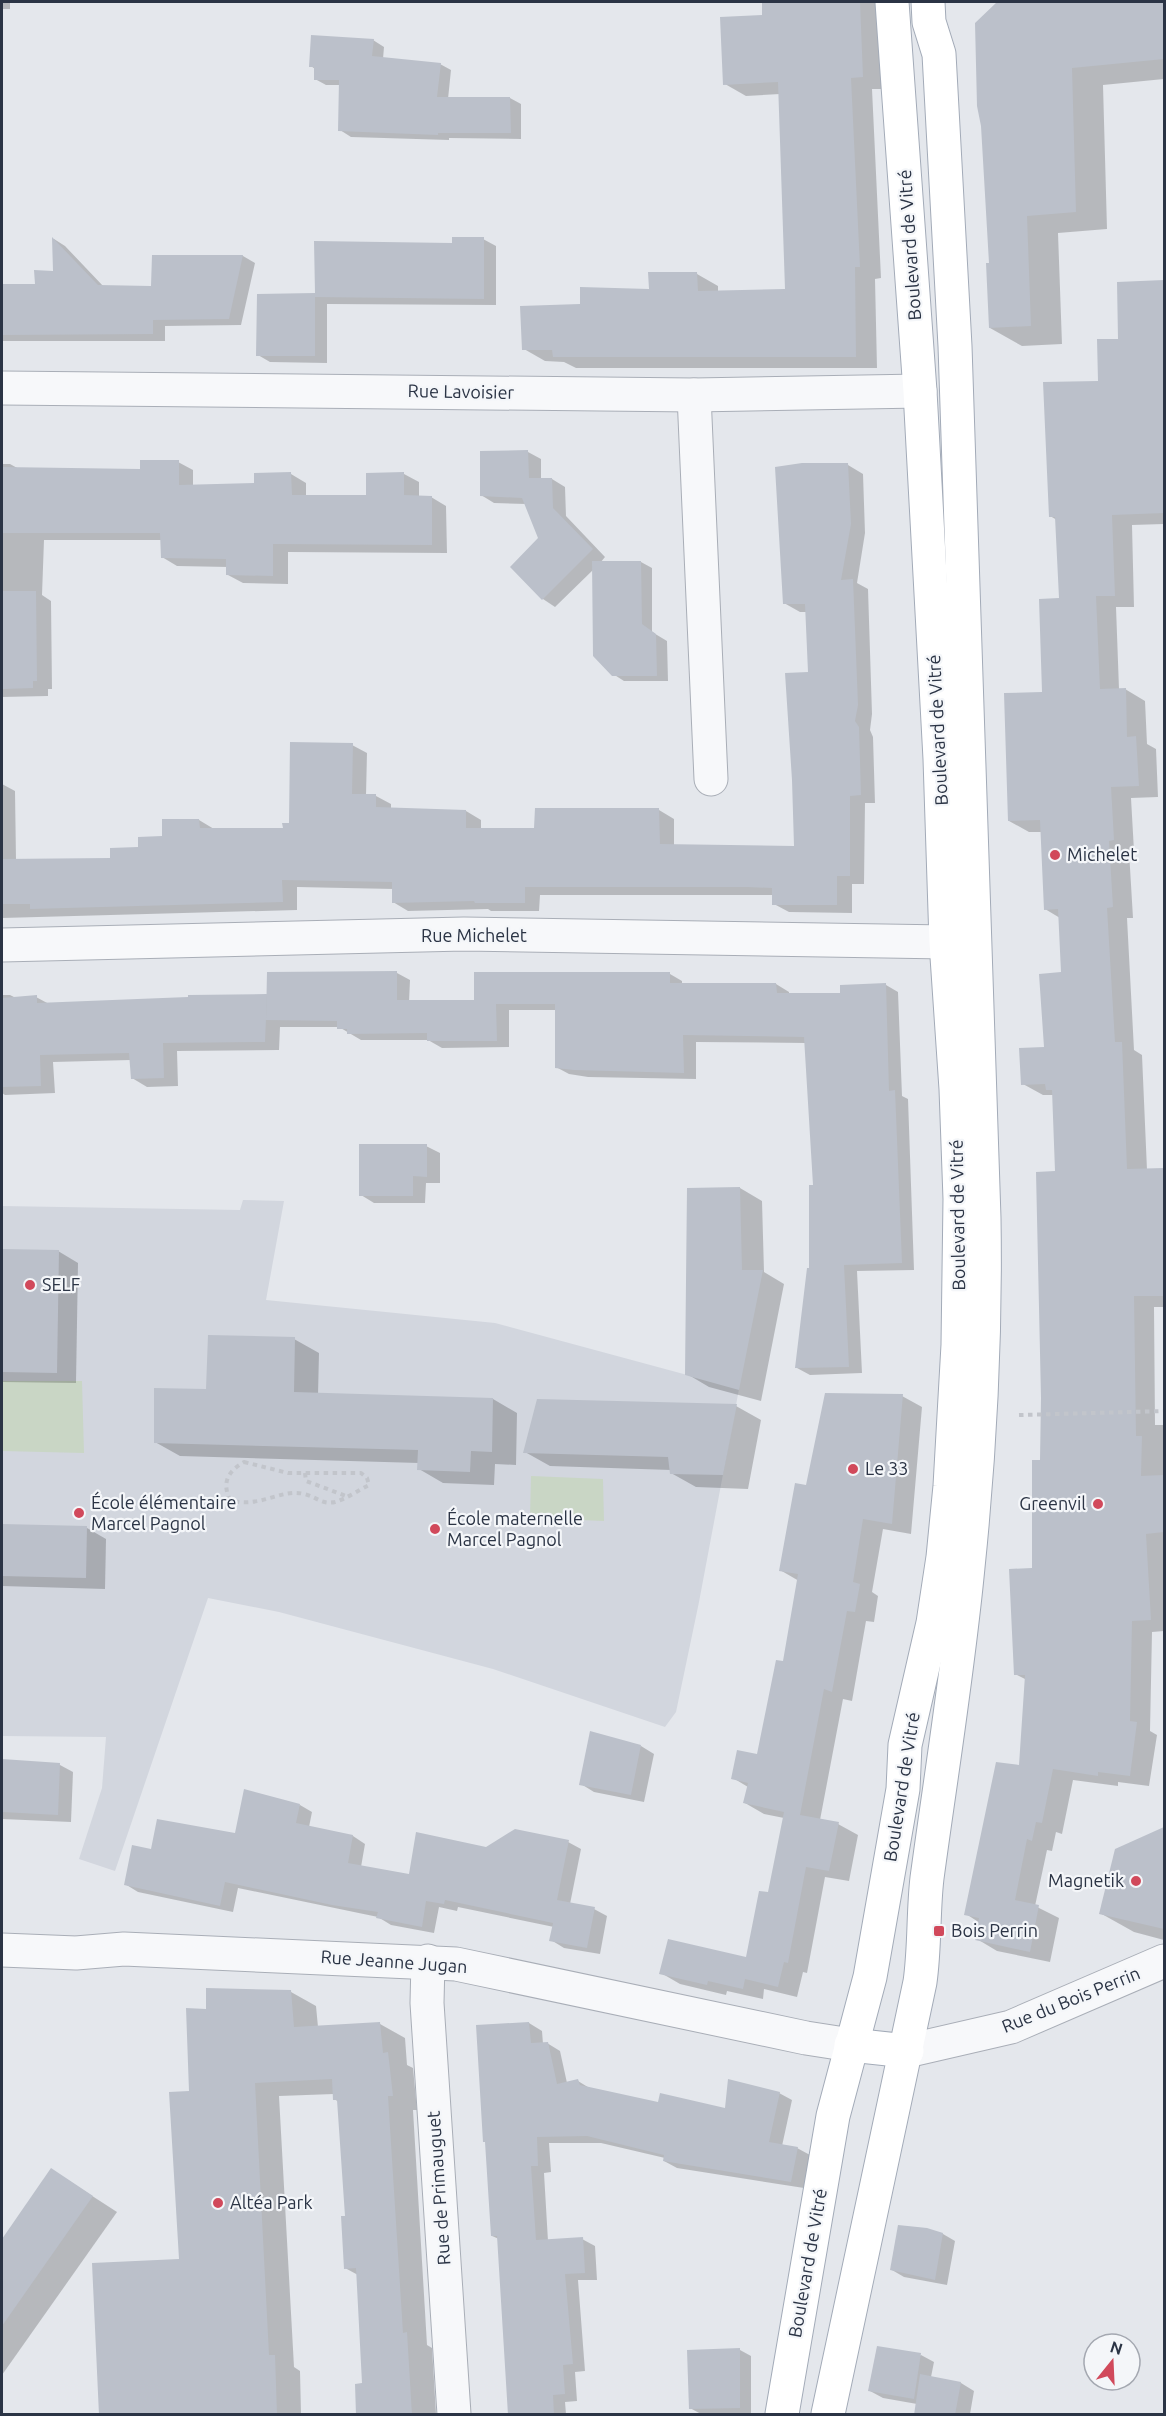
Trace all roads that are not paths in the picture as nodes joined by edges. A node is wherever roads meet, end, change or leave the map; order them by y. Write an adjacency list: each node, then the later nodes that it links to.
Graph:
1 (892, 2): 4 (main road, Boulevard de Vitré)
2 (928, 2): 13 (main road, Boulevard de Vitré)
3 (2, 388): 5 (street, Rue Lavoisier)
4 (920, 391): 5 (street, Rue Lavoisier); 7 (main road, Boulevard de Vitré)
5 (694, 394): 6 (street)
6 (711, 779)
7 (946, 942): 8 (street, Rue Michelet); 12 (main road, Boulevard de Vitré)
8 (2, 945)
9 (2, 1950): 10 (street, Rue Jeanne Jugan)
10 (428, 1961): 12 (street, Rue Jeanne Jugan); 14 (street, Rue de Primauguet)
11 (1164, 1961): 13 (street, Rue du Bois Perrin)
12 (851, 2045): 13 (main road); 15 (main road, Boulevard de Vitré)
13 (907, 2051): 16 (main road, Boulevard de Vitré)
14 (454, 2415)
15 (782, 2415)
16 (828, 2415)

